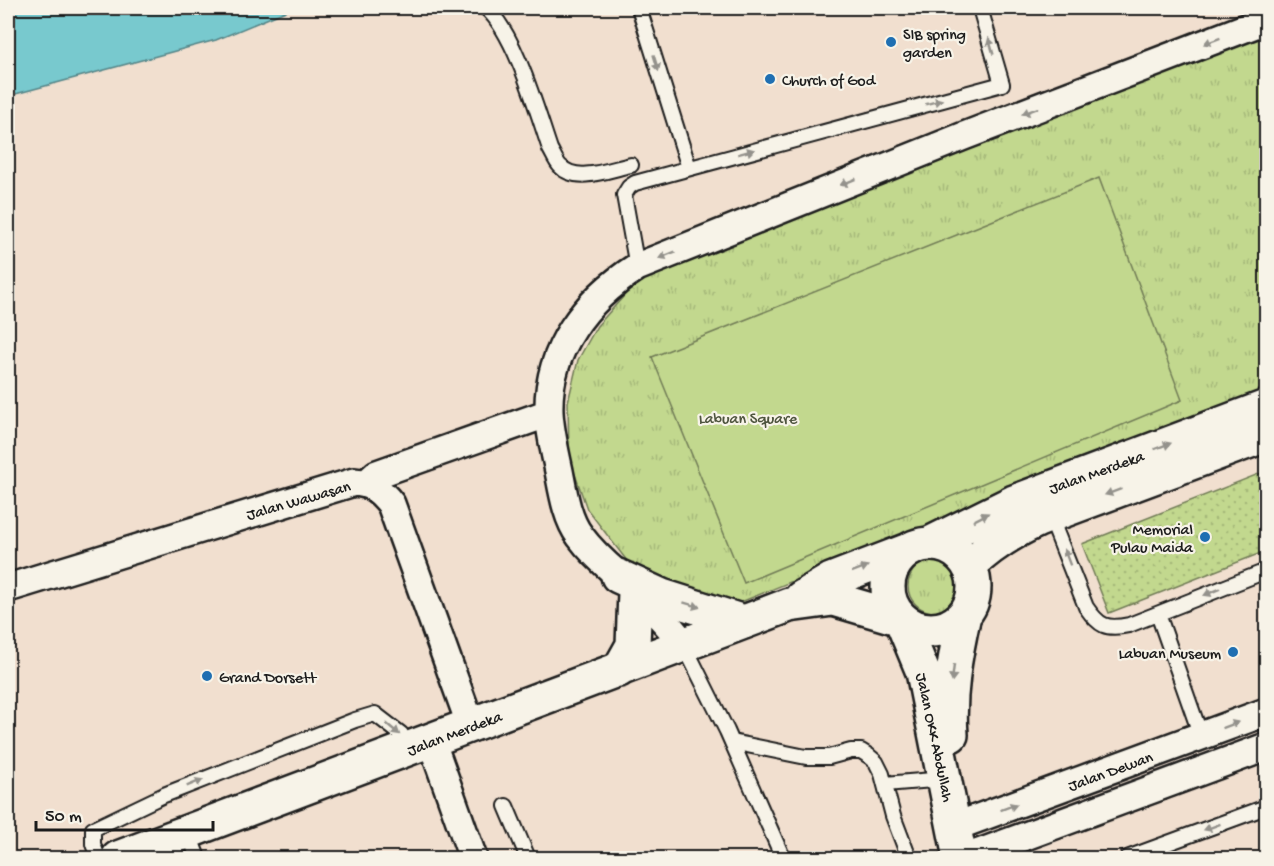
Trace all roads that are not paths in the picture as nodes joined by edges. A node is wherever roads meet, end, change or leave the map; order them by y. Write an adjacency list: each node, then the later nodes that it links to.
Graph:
1 (486, 8): 5 (lane)
2 (639, 8): 6 (lane, one-way to 6)
3 (980, 8): 6 (lane, one-way to 3)
4 (1266, 20): 7 (street, one-way to 7)
5 (631, 165)
6 (689, 168): 7 (lane)
7 (637, 267): 9 (street)
8 (1266, 407): 13 (main road, Jalan Merdeka, one-way to 8)
9 (549, 413): 11 (street); 16 (street)
10 (1266, 435): 12 (main road, Jalan Merdeka, one-way to 12)
11 (367, 483): 17 (street, Jalan Wawasan); 26 (street, Jalan Wawasan)
12 (1050, 516): 14 (main road, Jalan Merdeka); 19 (lane, one-way to 12)
13 (919, 547): 14 (main road); 18 (main road, Jalan Merdeka, one-way to 13); 21 (main road)
14 (969, 566): 20 (main road)
15 (1266, 571): 19 (lane, one-way to 19)
16 (626, 584): 22 (main road, one-way to 22); 23 (street); 24 (main road)
17 (8, 588)
18 (789, 605): 21 (main road, Jalan Merdeka); 22 (main road, Jalan Merdeka)
19 (1158, 614): 27 (lane)
20 (964, 615): 21 (main road); 35 (main road, Jalan OKK Abdullah, one-way to 35)
21 (902, 618): 31 (main road, Jalan OKK Abdullah)
22 (744, 622): 23 (main road, Jalan Merdeka)
23 (684, 645): 24 (main road, Jalan Merdeka); 28 (lane)
24 (618, 670): 26 (main road, Jalan Merdeka)
25 (1266, 712): 27 (street, Jalan Dewan, one-way to 25)
26 (471, 726): 29 (main road, Jalan Merdeka)
27 (1201, 736): 35 (street, Jalan Dewan, one-way to 27)
28 (732, 742): 32 (lane); 41 (lane)
29 (419, 745): 36 (main road, Jalan Merdeka); 37 (lane, one-way to 29); 39 (street)
30 (1266, 747): 35 (street, Jalan Dewan)
31 (945, 779): 32 (lane); 35 (main road, Jalan OKK Abdullah)
32 (885, 784): 42 (lane)
33 (506, 806): 40 (lane)
34 (1266, 807): 43 (lane, one-way to 43)
35 (966, 844)
36 (193, 845): 38 (main road, Jalan Merdeka)
37 (98, 858)
38 (118, 858)
39 (473, 858)
40 (528, 858)
41 (783, 858)
42 (909, 858)
43 (1127, 858)

